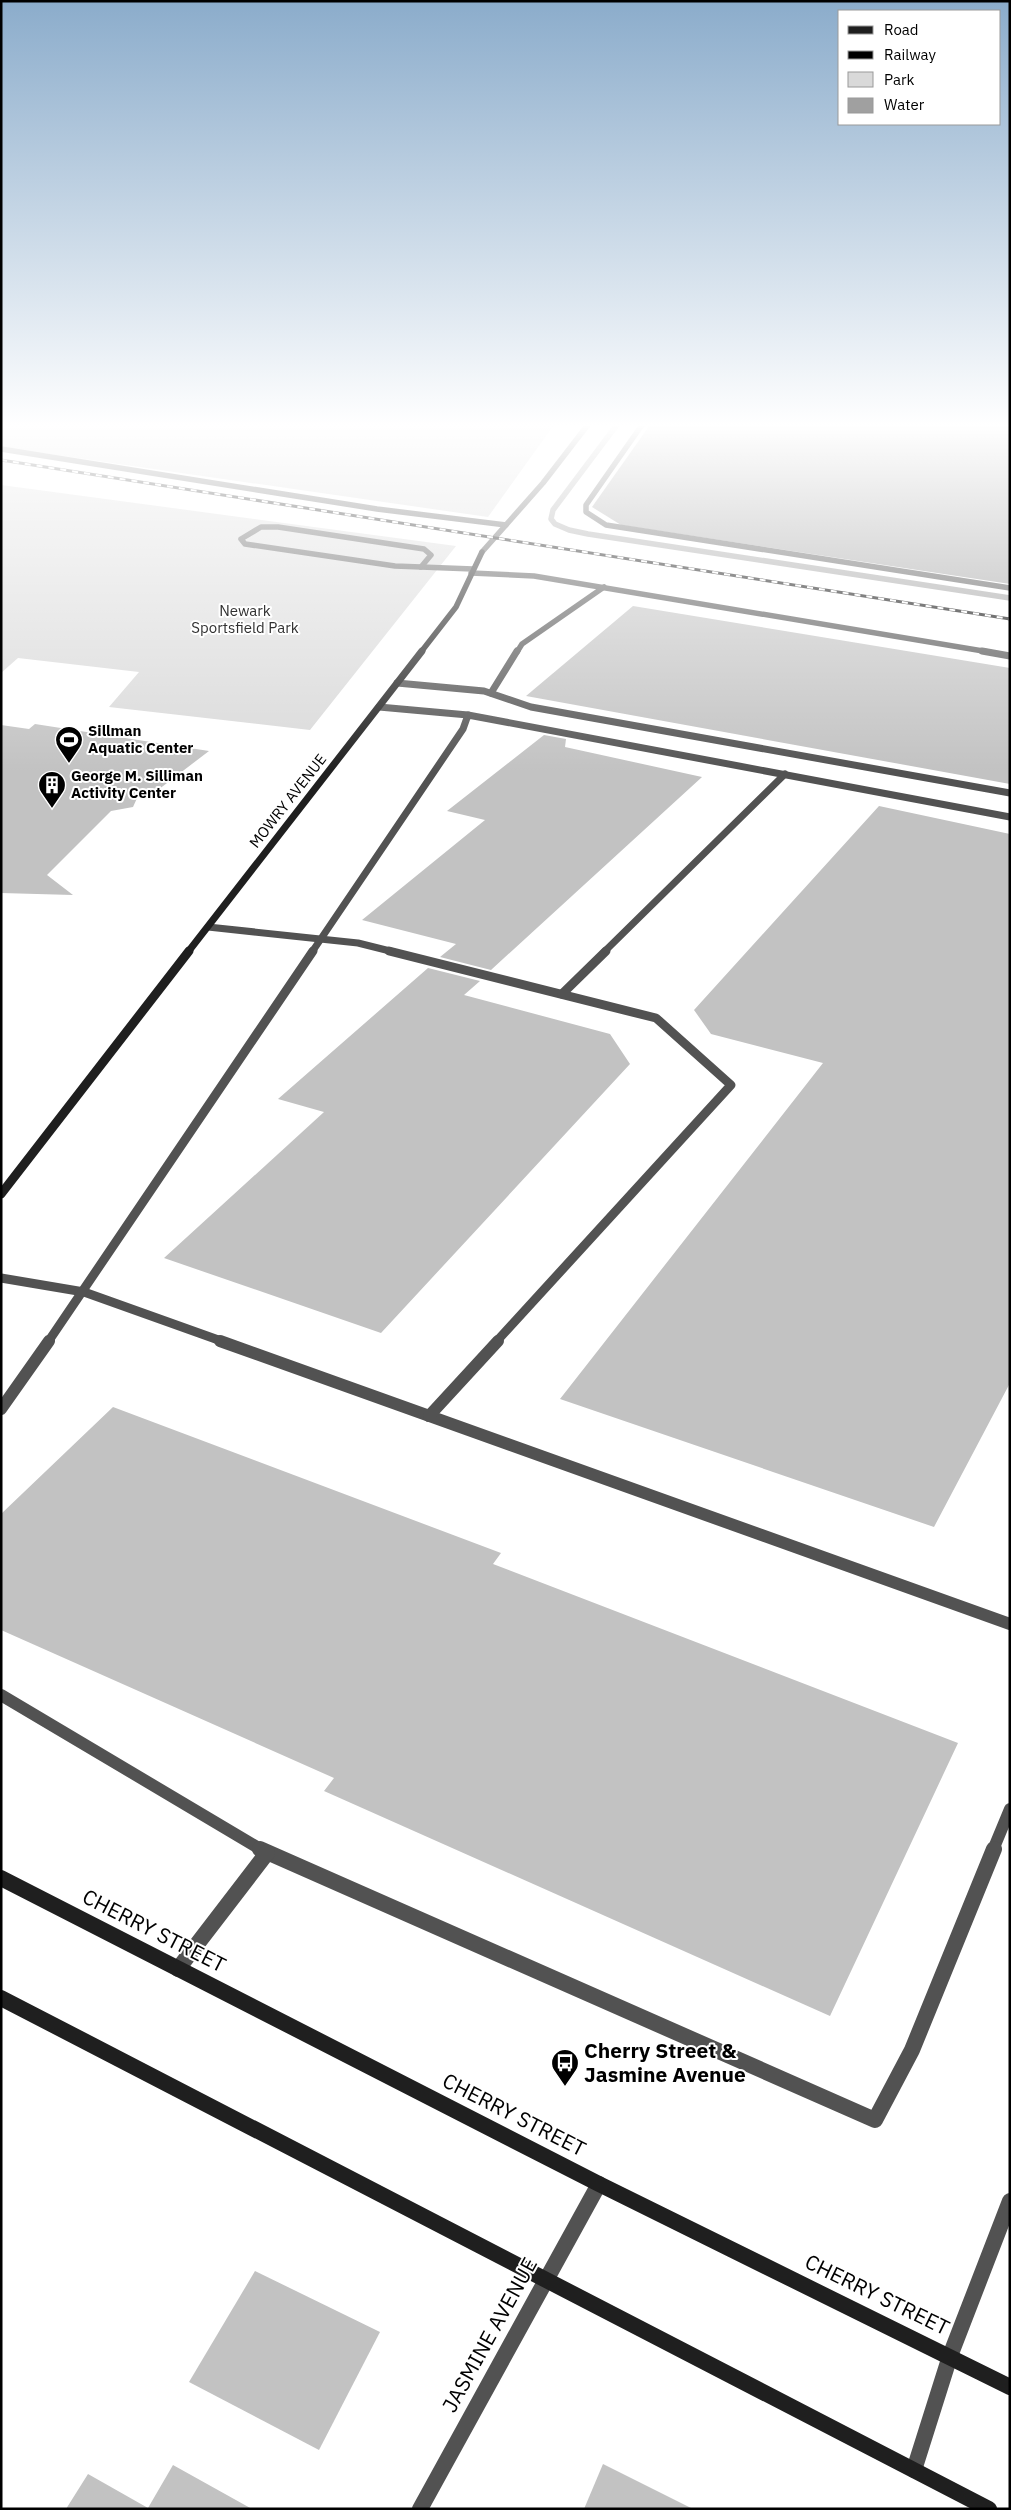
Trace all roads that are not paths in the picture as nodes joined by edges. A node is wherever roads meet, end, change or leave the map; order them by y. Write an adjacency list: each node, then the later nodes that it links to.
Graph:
1 (241, 539): 6 (street)
2 (359, 539): 6 (street)
3 (493, 539): 5 (street, MOWRY AVENUE)
4 (697, 539): 9 (street)
5 (482, 552): 7 (main road, MOWRY AVENUE)
6 (421, 567): 7 (street)
7 (472, 571): 8 (street); 11 (main road, MOWRY AVENUE)
8 (604, 587): 10 (street); 12 (street)
9 (1010, 588)
10 (1010, 656)
11 (397, 683): 12 (street); 13 (main road, MOWRY AVENUE)
12 (491, 693): 16 (street)
13 (379, 707): 14 (street); 18 (main road, MOWRY AVENUE)
14 (468, 715): 15 (street); 19 (street)
15 (785, 774): 17 (street); 20 (street)
16 (1010, 793)
17 (1010, 817)
18 (208, 927): 19 (street); 21 (main road, MOWRY AVENUE)
19 (320, 939): 20 (street); 23 (street)
20 (562, 994): 25 (street)
21 (1, 1194)
22 (1, 1278): 23 (street)
23 (84, 1292): 24 (street); 25 (street)
24 (1, 1409)
25 (429, 1416): 26 (street)
26 (1010, 1624)
27 (1, 1695): 29 (street)
28 (1010, 1809): 29 (street)
29 (267, 1854): 31 (street)
30 (1, 1878): 31 (main road, CHERRY STREET)
31 (178, 1969): 33 (main road, CHERRY STREET)
32 (1, 1998): 35 (main road)
33 (599, 2184): 35 (street, JASMINE AVENUE); 36 (main road, CHERRY STREET)
34 (1010, 2201): 36 (street)
35 (547, 2279): 38 (main road); 39 (street, JASMINE AVENUE)
36 (950, 2356): 37 (main road, CHERRY STREET); 38 (street)
37 (1010, 2387)
38 (914, 2470): 40 (main road)
39 (420, 2509)
40 (989, 2509)

